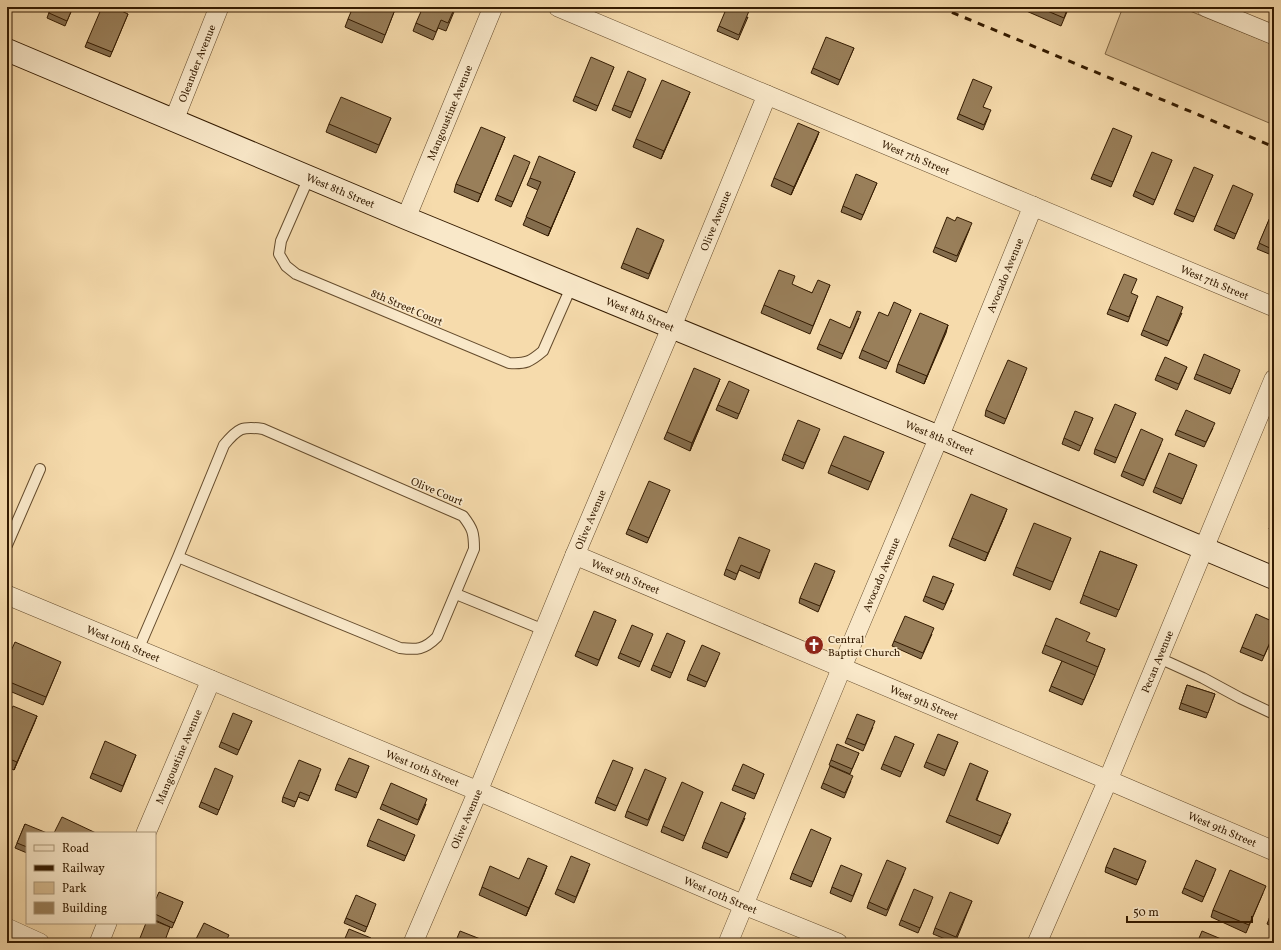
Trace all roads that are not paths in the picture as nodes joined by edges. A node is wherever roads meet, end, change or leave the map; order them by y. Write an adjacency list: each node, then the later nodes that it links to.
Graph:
1 (219, 7): 8 (street, Oleander Avenue)
2 (493, 7): 11 (street, Mangoustine Avenue)
3 (558, 7): 7 (street, West 7th Street)
4 (1206, 7): 5 (street)
5 (1274, 35)
6 (7, 50): 8 (street, West 8th Street)
7 (767, 95): 10 (street, West 7th Street); 14 (street, Olive Avenue)
8 (174, 120): 9 (street, West 8th Street)
9 (309, 177): 11 (street, West 8th Street); 12 (lane, 8th Street Court)
10 (1033, 206): 13 (street, West 7th Street); 16 (street, Avocado Avenue)
11 (406, 218): 12 (street, West 8th Street)
12 (572, 285): 14 (street, West 8th Street)
13 (1274, 307)
14 (672, 326): 16 (street, West 8th Street); 20 (street, Olive Avenue)
15 (1274, 379): 19 (street, Pecan Avenue)
16 (939, 437): 19 (street, West 8th Street); 28 (street, Avocado Avenue)
17 (40, 470): 18 (lane)
18 (7, 545)
19 (1204, 549): 22 (street, West 8th Street); 27 (street, Pecan Avenue)
20 (575, 555): 25 (street, Olive Avenue); 28 (street, West 9th Street)
21 (178, 556): 23 (lane, Olive Court); 23 (lane, Olive Court); 26 (lane, Olive Court)
22 (1274, 578)
23 (456, 594): 25 (lane)
24 (7, 595): 26 (street, West 10th Street)
25 (544, 630): 32 (street, Olive Avenue)
26 (138, 650): 29 (street, West 10th Street)
27 (1159, 658): 30 (lane); 31 (street, Pecan Avenue)
28 (842, 667): 31 (street, West 9th Street); 35 (street, Avocado Avenue)
29 (211, 680): 32 (street, West 10th Street); 33 (street, Mangoustine Avenue)
30 (1274, 714)
31 (1108, 780): 34 (street, West 9th Street); 43 (street, Pecan Avenue)
32 (478, 791): 35 (street, West 10th Street); 40 (street, Olive Avenue)
33 (146, 832)
34 (1274, 851)
35 (744, 905): 41 (street, Avocado Avenue); 42 (street, West 10th Street)
36 (107, 924): 39 (street)
37 (7, 928): 38 (street)
38 (40, 943)
39 (99, 943)
40 (413, 943)
41 (728, 943)
42 (838, 943)
43 (1037, 943)

